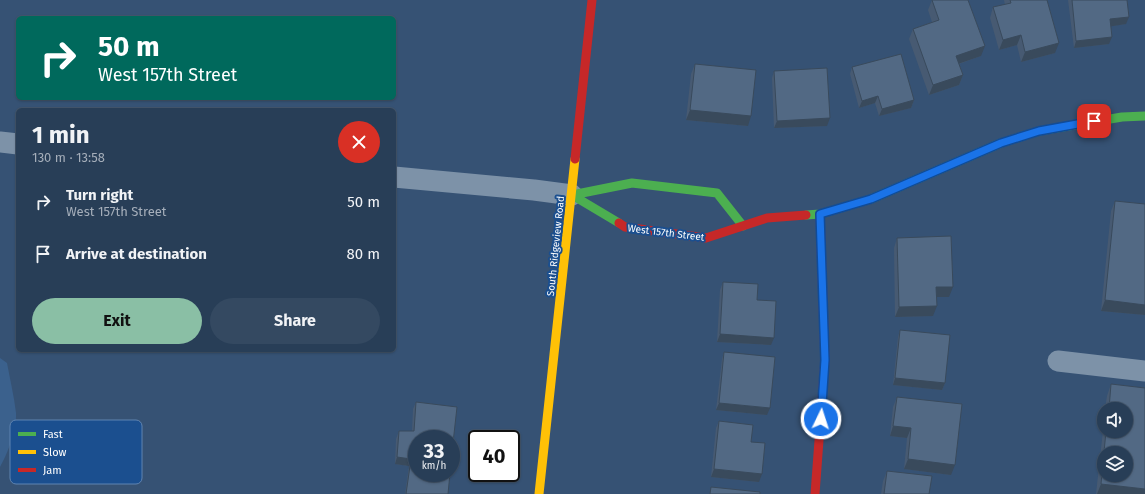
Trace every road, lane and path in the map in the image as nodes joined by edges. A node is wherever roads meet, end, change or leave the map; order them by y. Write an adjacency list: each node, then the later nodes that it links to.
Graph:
1 (592, 0): 6 (street, South Ridgeview Road)
2 (1145, 116): 7 (street, West 157th Street)
3 (0, 142): 4 (street)
4 (16, 144)
5 (396, 177): 6 (street, West 157th Street)
6 (572, 195): 8 (street, West 157th Street); 8 (street, West 157th Street); 11 (street, South Ridgeview Road)
7 (820, 214): 8 (street, West 157th Street); 12 (street)
8 (743, 226)
9 (1058, 361): 10 (street)
10 (1145, 371)
11 (539, 494)
12 (815, 494)

